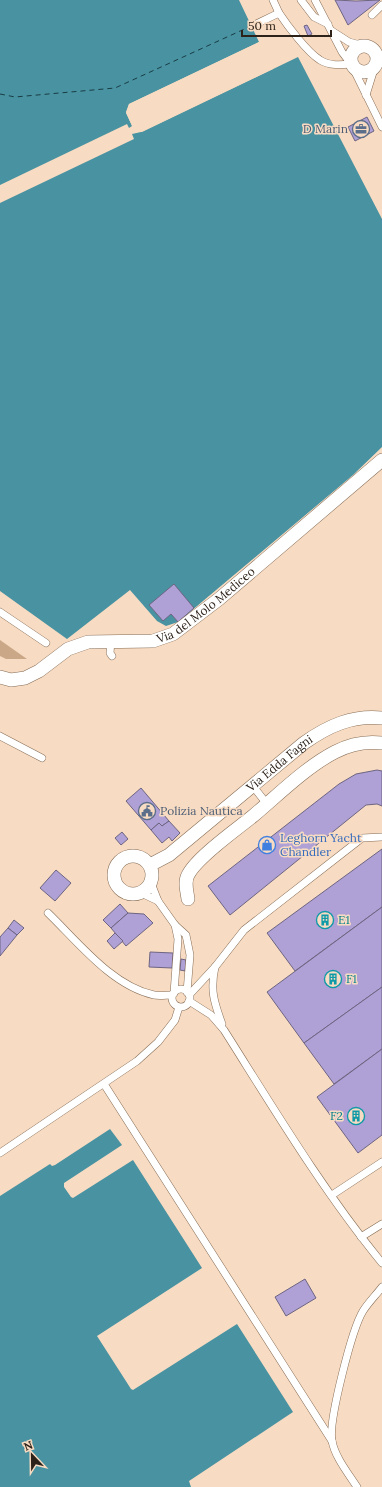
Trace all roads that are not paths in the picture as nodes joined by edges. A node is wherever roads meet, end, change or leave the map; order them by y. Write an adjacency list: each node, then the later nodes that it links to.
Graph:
1 (273, 0): 5 (lane)
2 (301, 0): 8 (lane)
3 (315, 0): 8 (lane)
4 (382, 5): 6 (lane)
5 (279, 13): 7 (lane); 10 (lane)
6 (372, 15)
7 (252, 26)
8 (330, 27): 9 (lane); 10 (lane)
9 (375, 48): 10 (street); 11 (street)
10 (352, 66): 11 (street); 12 (lane)
11 (375, 66): 12 (lane)
12 (366, 95): 13 (lane)
13 (382, 127)
14 (382, 460): 16 (street, Via del Molo Mediceo)
15 (0, 612): 17 (lane)
16 (111, 641): 18 (lane); 19 (street, Via del Molo Mediceo)
17 (46, 642)
18 (112, 656)
19 (0, 677)
20 (382, 718): 24 (street, Via Edda Fagni)
21 (0, 736): 23 (lane)
22 (382, 743): 25 (street, Via Edda Fagni)
23 (42, 758)
24 (252, 785): 25 (lane); 27 (street, Via Edda Fagni)
25 (267, 804): 30 (street, Via Edda Fagni)
26 (382, 837): 34 (lane)
27 (150, 865): 28 (street); 29 (street)
28 (151, 883): 29 (street); 31 (lane)
29 (141, 893): 31 (lane)
30 (188, 899)
31 (158, 901): 33 (lane)
32 (48, 913): 35 (lane)
33 (175, 925): 35 (lane); 36 (lane)
34 (215, 967): 36 (lane); 38 (lane)
35 (173, 994): 36 (lane); 37 (lane)
36 (188, 996): 37 (lane); 38 (lane)
37 (179, 1007): 39 (lane)
38 (224, 1030): 42 (lane)
39 (104, 1084): 40 (lane); 47 (lane)
40 (0, 1153)
41 (382, 1162): 42 (lane)
42 (332, 1195): 44 (lane)
43 (382, 1224): 44 (lane)
44 (361, 1237): 45 (lane)
45 (382, 1263)
46 (382, 1287): 47 (lane)
47 (332, 1441): 48 (lane)
48 (357, 1487)

